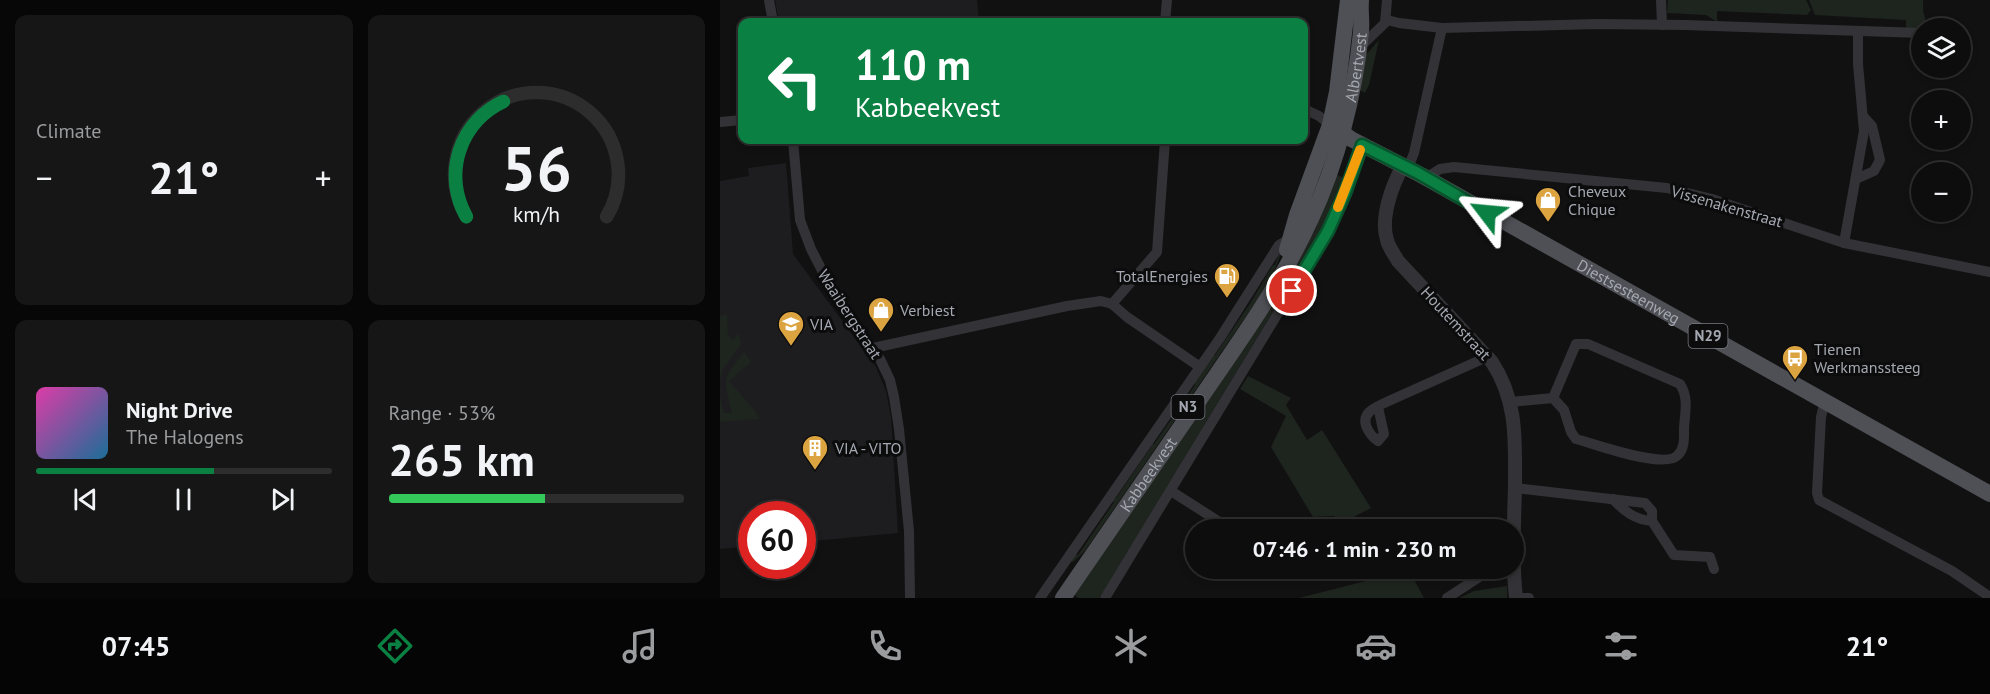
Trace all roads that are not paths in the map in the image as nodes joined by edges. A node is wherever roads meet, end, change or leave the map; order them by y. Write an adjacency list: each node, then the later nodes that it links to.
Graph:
1 (769, 0): 7 (street)
2 (1167, 0): 8 (street)
3 (1348, 0): 19 (main road, Albertvest / N3)
4 (1361, 0): 14 (main road, Albertvest / N3)
5 (1387, 0): 9 (street, Albertvest)
6 (1661, 0): 10 (street)
7 (772, 18)
8 (1165, 18)
9 (1385, 23): 11 (street); 14 (street)
10 (1662, 25): 11 (street); 12 (street)
11 (1442, 28): 23 (street)
12 (1858, 32): 13 (street); 16 (street)
13 (1911, 33)
14 (1358, 49): 19 (main road, Albertvest / N3)
15 (1308, 111): 19 (street)
16 (1863, 115): 25 (street); 25 (street)
17 (738, 120): 18 (street)
18 (720, 122)
19 (1335, 129): 22 (main road, Diestsesteenweg / N29); 26 (main road, Kabbeekvest / N3); 47 (main road, Kabbeekvest / N3)
20 (793, 144): 30 (street, Waaibergstraat)
21 (1165, 144): 29 (street)
22 (1362, 145): 23 (main road, Diestsesteenweg / N29); 38 (street, Kabbeekvest)
23 (1405, 167): 24 (main road, Diestsesteenweg / N29); 31 (street, Houtemstraat)
24 (1426, 178): 27 (street, Vissenakenstraat); 34 (main road, Diestsesteenweg / N29)
25 (1856, 179): 27 (street)
26 (1291, 238): 32 (street, Kabbeekvest); 47 (main road, Kabbeekvest / N3)
27 (1844, 243): 28 (street, Vissenakenstraat)
28 (1990, 272)
29 (1112, 304): 30 (street); 32 (street)
30 (873, 348): 50 (street, Waaibergstraat)
31 (1487, 357): 35 (street, Houtemstraat); 36 (street)
32 (1200, 367): 51 (street, Kabbeekvest)
33 (1553, 398): 33 (street); 35 (street)
34 (1825, 401): 39 (main road, Diestsesteenweg / N29); 49 (street)
35 (1511, 402): 37 (street, Houtemstraat)
36 (1377, 407)
37 (1515, 488): 40 (street); 42 (street, Houtemstraat)
38 (1171, 490): 41 (street); 48 (street, Kabbeekvest)
39 (1990, 494)
40 (1613, 499): 43 (street); 43 (street)
41 (1215, 519)
42 (1515, 519)
43 (1652, 521): 44 (street)
44 (1714, 569)
45 (1476, 579): 52 (street)
46 (1515, 579): 53 (street, Houtemstraat)
47 (1064, 597)
48 (1109, 597)
49 (1990, 597)
50 (910, 598)
51 (1040, 598)
52 (1447, 598)
53 (1516, 598)
54 (1524, 598): 55 (street)
55 (1529, 598)

